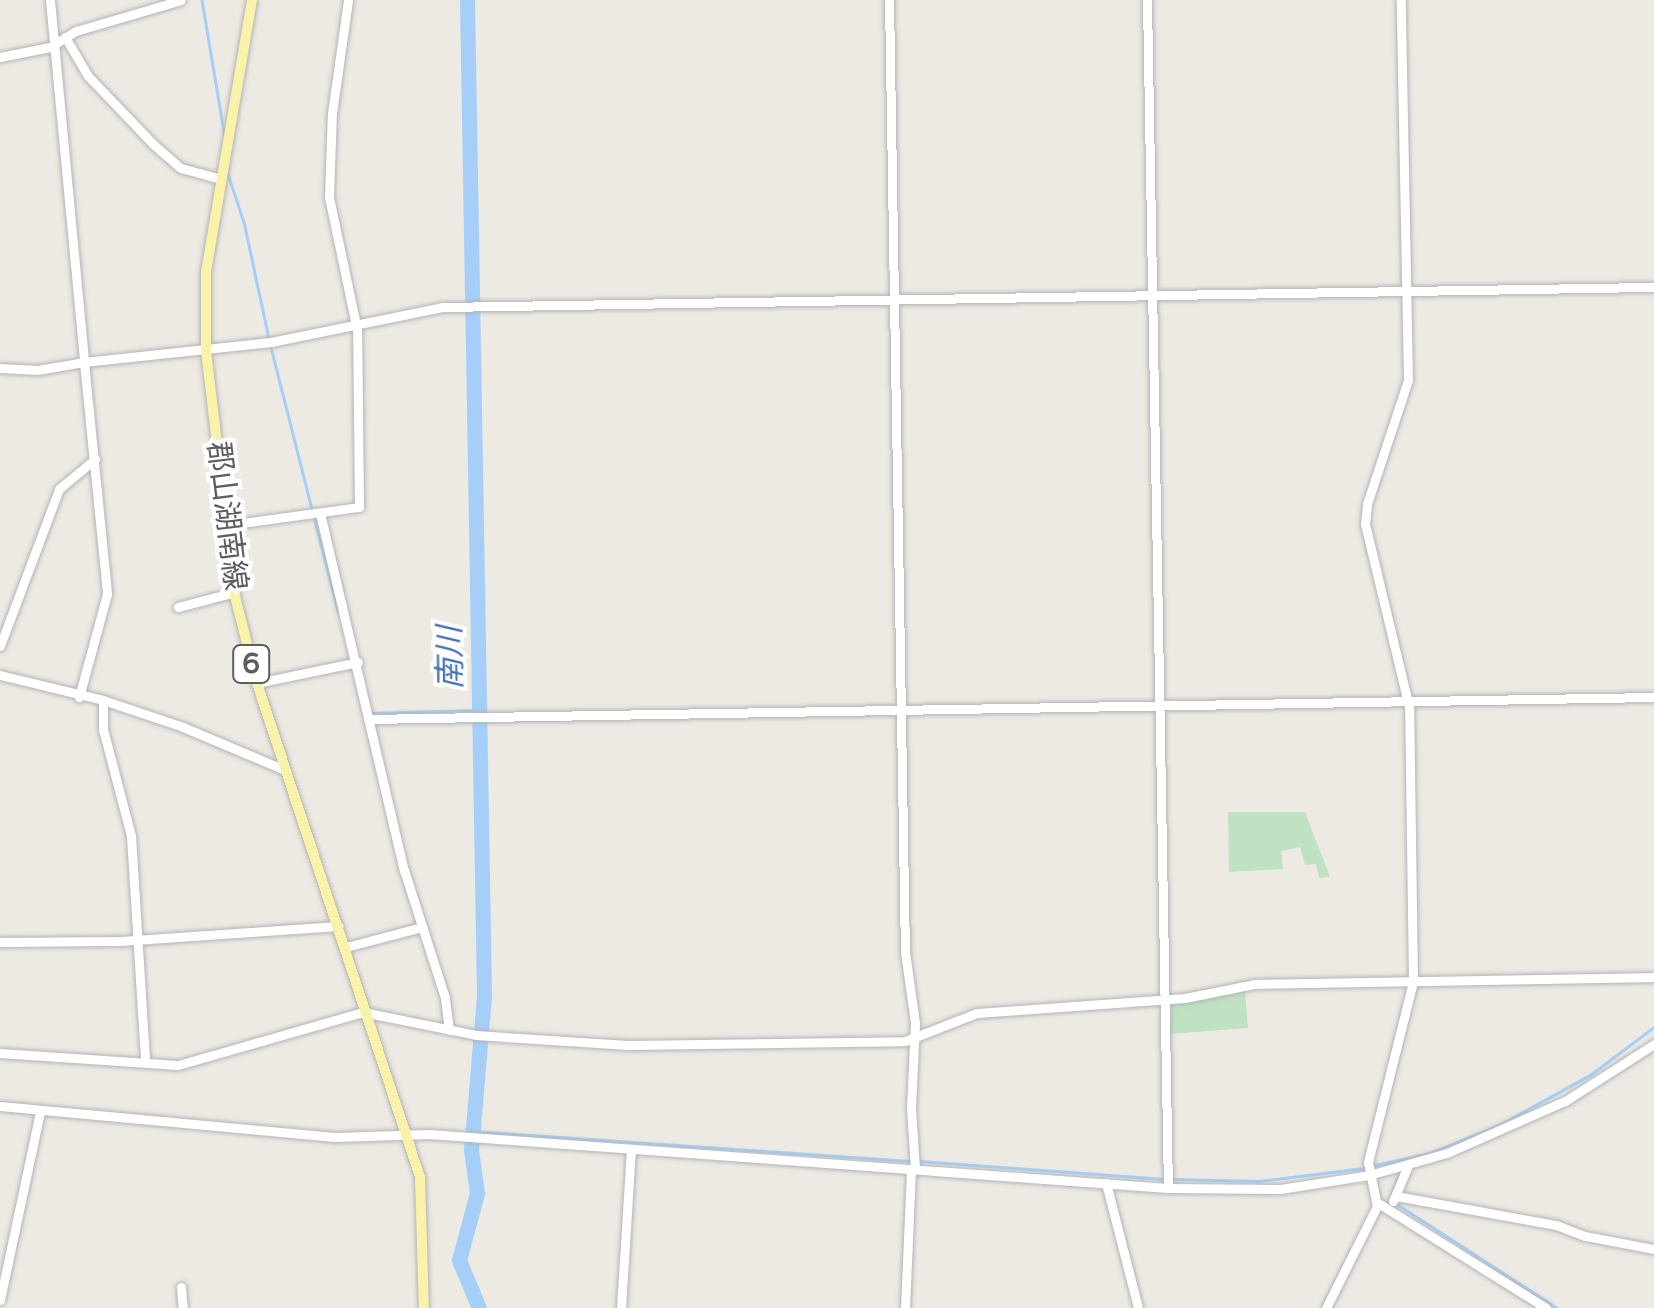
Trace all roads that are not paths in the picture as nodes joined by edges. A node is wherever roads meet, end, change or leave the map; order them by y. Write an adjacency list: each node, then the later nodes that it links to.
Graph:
1 (50, 0): 9 (street)
2 (180, 0): 8 (street)
3 (252, 0): 11 (main road, 郡山湖南線 / 6)
4 (348, 0): 16 (street)
5 (889, 0): 15 (street)
6 (1146, 0): 14 (street)
7 (1401, 0): 13 (street)
8 (65, 37): 9 (street); 11 (street)
9 (55, 46): 10 (street); 18 (street)
10 (0, 57)
11 (221, 179): 17 (main road, 郡山湖南線 / 6)
12 (1654, 287): 13 (street)
13 (1406, 291): 14 (street); 32 (street)
14 (1152, 296): 15 (street); 33 (street)
15 (894, 300): 16 (street); 34 (street)
16 (356, 324): 17 (street); 21 (street)
17 (206, 351): 18 (street); 22 (main road, 郡山湖南線 / 6)
18 (84, 362): 19 (street); 20 (street)
19 (0, 368)
20 (95, 459): 25 (street); 29 (street)
21 (320, 513): 22 (street); 26 (street)
22 (226, 525): 23 (main road, 郡山湖南線 / 6)
23 (235, 592): 24 (street); 28 (main road, 郡山湖南線 / 6)
24 (178, 607)
25 (0, 646)
26 (358, 662): 28 (street); 35 (street)
27 (0, 676): 29 (street)
28 (256, 682): 36 (main road, 郡山湖南線 / 6)
29 (80, 697): 31 (street)
30 (1654, 697): 32 (street)
31 (103, 700): 36 (street); 39 (street)
32 (1408, 700): 33 (street); 43 (street)
33 (1160, 704): 34 (street); 44 (street)
34 (902, 708): 35 (street); 47 (street)
35 (368, 718): 38 (street)
36 (285, 770): 37 (main road, 郡山湖南線 / 6)
37 (338, 926): 39 (street); 41 (main road, 郡山湖南線 / 6)
38 (422, 927): 41 (street); 46 (street)
39 (137, 940): 40 (street); 50 (street)
40 (0, 942)
41 (346, 947): 45 (main road, 郡山湖南線 / 6)
42 (1654, 977): 43 (street)
43 (1413, 982): 44 (street); 57 (street)
44 (1166, 1000): 47 (street); 59 (street)
45 (368, 1013): 46 (street); 50 (street); 53 (main road, 郡山湖南線 / 6)
46 (449, 1030): 47 (street)
47 (914, 1038): 56 (street)
48 (1654, 1044): 55 (street)
49 (0, 1053): 50 (street)
50 (146, 1060)
51 (0, 1106): 52 (street)
52 (40, 1112): 53 (street); 65 (street)
53 (409, 1137): 54 (street); 67 (main road, 郡山湖南線 / 6)
54 (631, 1152): 56 (street); 68 (street)
55 (1408, 1166): 57 (street); 60 (street)
56 (913, 1169): 58 (street); 69 (street)
57 (1368, 1169): 59 (street); 61 (street)
58 (1106, 1182): 59 (street); 70 (street)
59 (1168, 1182)
60 (1396, 1196): 62 (street); 63 (street)
61 (1378, 1203): 62 (street); 71 (street)
62 (1390, 1208): 72 (street)
63 (1654, 1250)
64 (181, 1287): 66 (street)
65 (0, 1300)
66 (183, 1308)
67 (424, 1308)
68 (620, 1308)
69 (905, 1308)
70 (1138, 1308)
71 (1326, 1308)
72 (1546, 1308)

